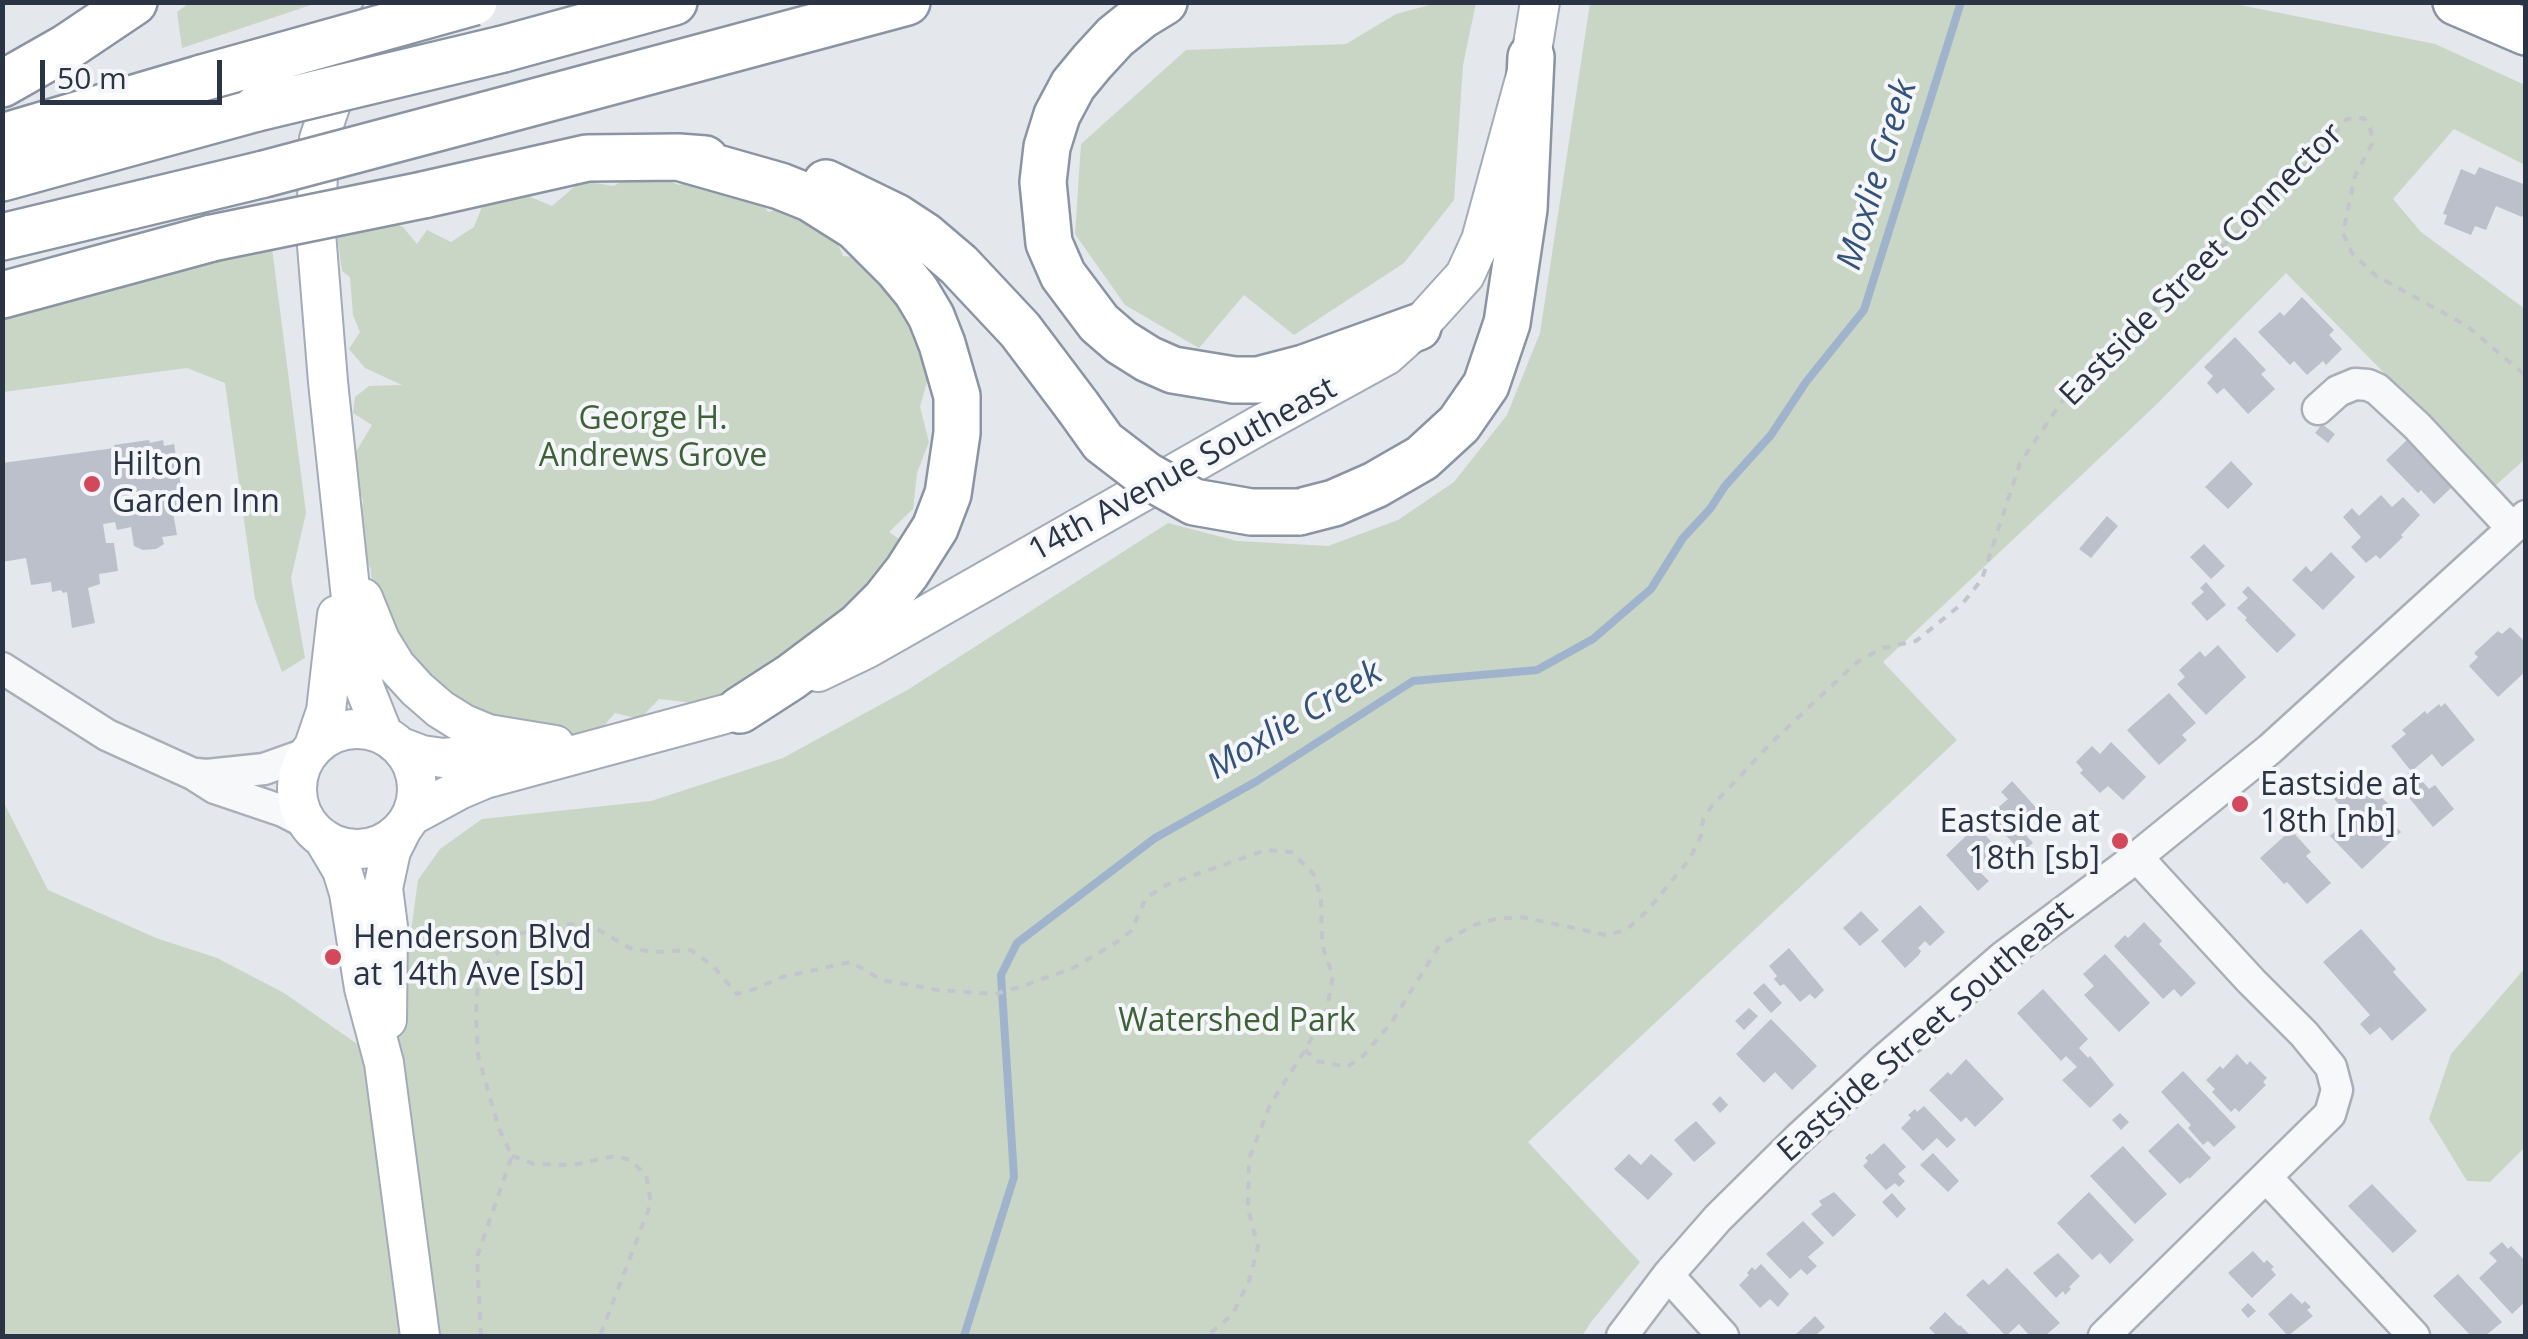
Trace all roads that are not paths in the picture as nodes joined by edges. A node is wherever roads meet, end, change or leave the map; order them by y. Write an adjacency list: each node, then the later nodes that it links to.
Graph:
1 (134, 2): 11 (highway)
2 (388, 2): 20 (main road)
3 (474, 2): 12 (highway, bridge)
4 (674, 2): 14 (highway, bridge)
5 (907, 2): 15 (highway, bridge)
6 (1164, 2): 17 (highway)
7 (1540, 2): 10 (main road, 14th Avenue Southeast)
8 (2456, 2): 9 (highway)
9 (2526, 32)
10 (1530, 57): 13 (highway, bridge); 17 (main road, 14th Avenue Southeast)
11 (2, 84)
12 (2, 137)
13 (678, 157): 16 (highway, bridge); 22 (highway)
14 (2, 178)
15 (2, 237)
16 (2, 296)
17 (1418, 327): 22 (main road, 14th Avenue Southeast)
18 (2318, 409): 19 (street)
19 (2519, 522): 30 (street, Eastside Street Southeast)
20 (346, 543): 23 (main road); 25 (main road); 26 (main road)
21 (2, 668): 27 (street)
22 (740, 710): 24 (main road, 14th Avenue Southeast)
23 (392, 741): 25 (main road, 14th Avenue Southeast); 26 (main road); 28 (main road)
24 (618, 742): 25 (main road, 14th Avenue Southeast); 28 (main road, 14th Avenue Southeast)
25 (556, 745)
26 (312, 750): 27 (street); 29 (main road)
27 (192, 774): 29 (street)
28 (406, 822): 29 (main road); 31 (main road)
29 (316, 831): 31 (main road)
30 (2137, 857): 32 (street); 33 (street, Eastside Street Southeast)
31 (384, 1063): 34 (main road)
32 (2266, 1178): 37 (street); 38 (street)
33 (1668, 1276): 35 (street, Eastside Street Southeast); 36 (street)
34 (420, 1336)
35 (1622, 1336)
36 (1723, 1336)
37 (2104, 1336)
38 (2414, 1336)

